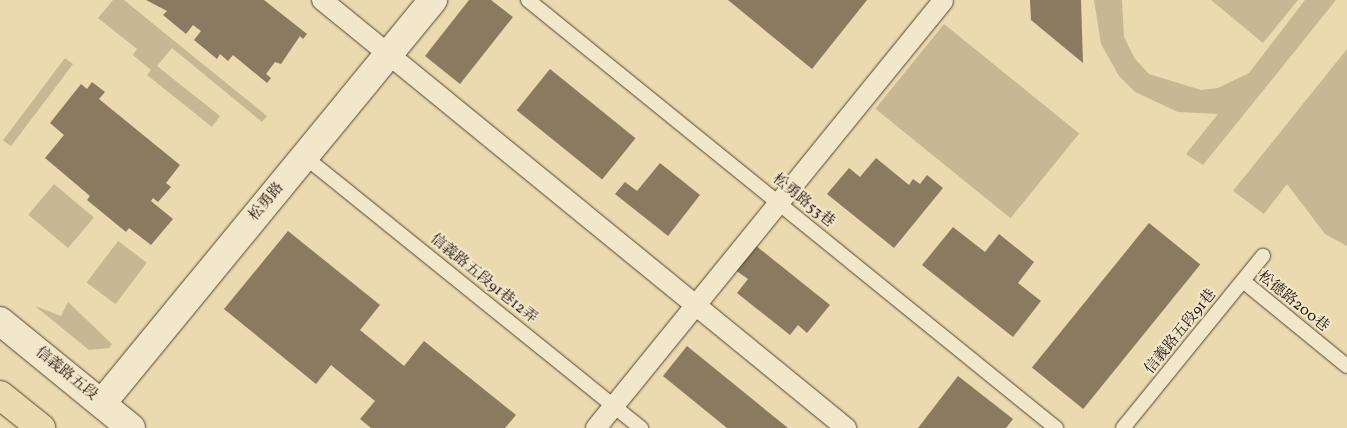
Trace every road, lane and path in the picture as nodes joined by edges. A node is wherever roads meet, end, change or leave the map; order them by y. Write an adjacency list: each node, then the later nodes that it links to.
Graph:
1 (322, 0): 5 (street)
2 (433, 0): 5 (street, 松勇路)
3 (528, 0): 7 (lane, 松勇路53巷)
4 (943, 1): 7 (street)
5 (389, 55): 6 (street, 松勇路); 10 (street)
6 (305, 157): 14 (street, 松勇路); 15 (lane, 信義路五段91巷12弄)
7 (779, 203): 10 (street); 21 (lane, 松勇路53巷)
8 (1263, 256): 9 (lane, 信義路五段91巷)
9 (1242, 281): 12 (lane, 松德路200巷); 22 (lane, 信義路五段91巷)
10 (696, 305): 15 (street); 20 (street)
11 (0, 322): 14 (street, 信義路五段)
12 (1347, 366)
13 (0, 395): 16 (highway)
14 (102, 403): 17 (street, 信義路五段)
15 (615, 406): 18 (street); 19 (lane, 信義路五段91巷12弄)
16 (41, 428)
17 (131, 428)
18 (596, 428)
19 (641, 428)
20 (846, 428)
21 (1056, 428)
22 (1123, 428)

